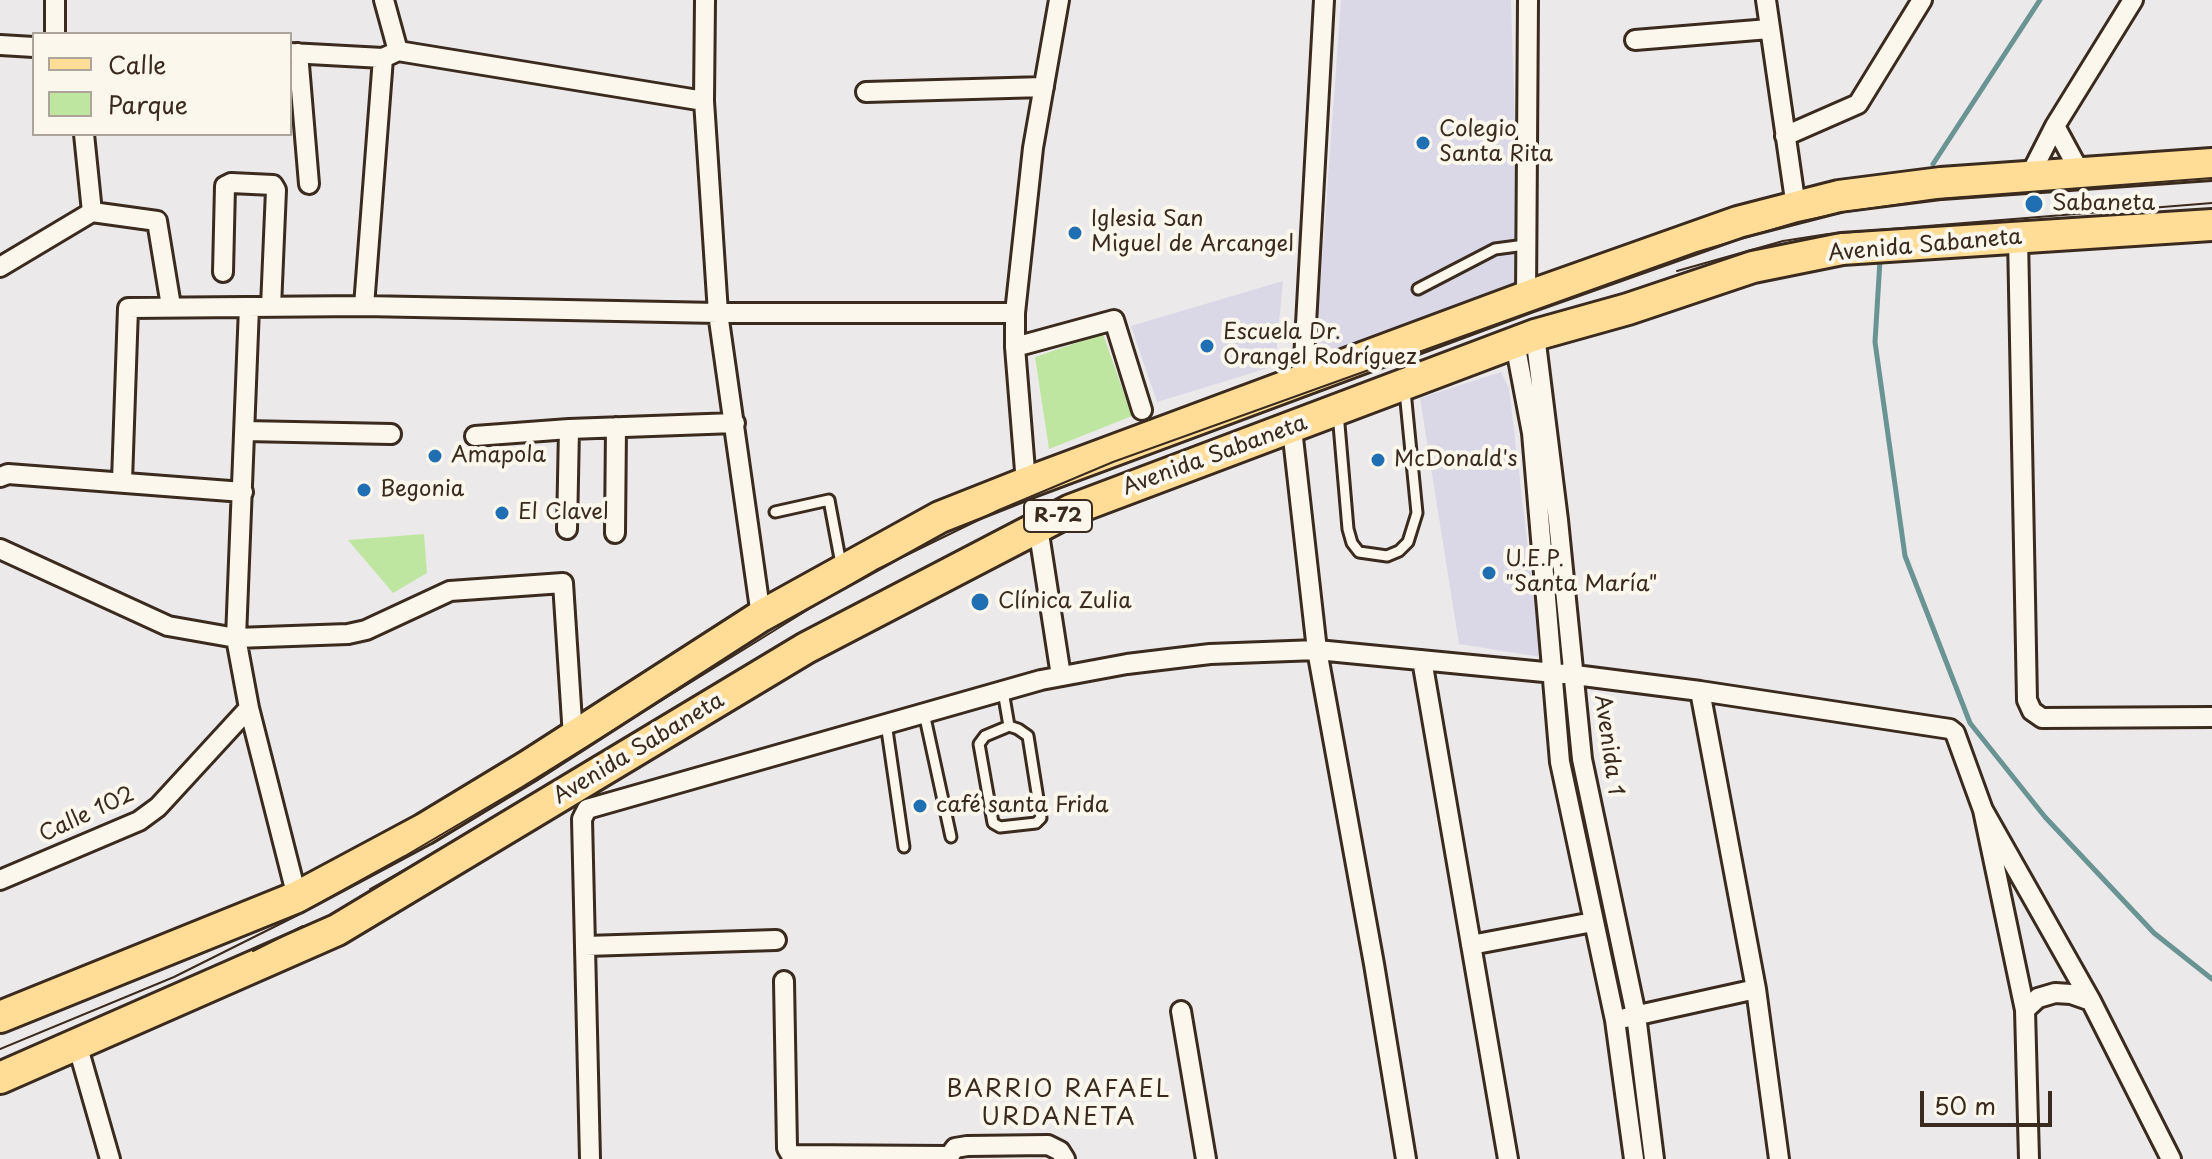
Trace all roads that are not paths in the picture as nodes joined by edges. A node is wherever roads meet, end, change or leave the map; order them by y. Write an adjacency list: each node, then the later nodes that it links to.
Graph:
1 (55, 0): 11 (street)
2 (384, 0): 16 (street)
3 (705, 0): 19 (street)
4 (1059, 0): 17 (street)
5 (1324, 0): 44 (street)
6 (1528, 0): 31 (street)
7 (1766, 0): 10 (street)
8 (1922, 0): 22 (street)
9 (2133, 0): 20 (street)
10 (1769, 29): 12 (street); 22 (street)
11 (55, 32)
12 (1635, 40)
13 (0, 45): 14 (street)
14 (32, 47)
15 (294, 53): 16 (street); 26 (street)
16 (390, 55): 19 (street); 37 (street)
17 (1044, 87): 18 (street); 41 (street)
18 (866, 92)
19 (704, 101): 40 (street)
20 (2055, 126): 24 (street); 25 (street)
21 (84, 136): 28 (street)
22 (1785, 136): 27 (street)
23 (2212, 164): 24 (main road, Avenida Sabaneta / R-72)
24 (2081, 174): 25 (main road, Avenida Sabaneta / R-72)
25 (2029, 177): 27 (main road, Avenida Sabaneta / R-72)
26 (309, 184)
27 (1796, 207): 35 (main road, Avenida Sabaneta / R-72)
28 (92, 212): 32 (street); 36 (street)
29 (2212, 225): 30 (main road, Avenida Sabaneta / R-72)
30 (2018, 237): 42 (main road, Avenida Sabaneta / R-72); 76 (street)
31 (1525, 245): 34 (lane); 35 (street)
32 (0, 267)
33 (223, 272): 39 (street)
34 (1418, 289)
35 (1526, 297): 44 (main road, Avenida Sabaneta / R-72)
36 (171, 306): 38 (street); 56 (street)
37 (364, 306): 39 (street); 40 (street)
38 (249, 307): 39 (street); 52 (street)
39 (271, 307)
40 (718, 313): 41 (street); 48 (street)
41 (1015, 313): 43 (street)
42 (1525, 339): 45 (main road, Avenida Sabaneta / R-72); 69 (street); 70 (street, Avenida 1)
43 (1015, 347): 46 (street); 57 (street)
44 (1303, 378): 57 (main road, Avenida Sabaneta / R-72)
45 (1404, 384): 47 (main road, Avenida Sabaneta / R-72); 47 (lane)
46 (1142, 410)
47 (1338, 410): 51 (main road, Avenida Sabaneta / R-72)
48 (735, 423): 49 (street); 65 (street)
49 (616, 427): 50 (street); 62 (street)
50 (569, 429): 54 (street); 61 (street)
51 (1292, 429): 60 (main road, Avenida Sabaneta / R-72); 67 (street)
52 (245, 431): 53 (street); 58 (street)
53 (391, 434)
54 (475, 436)
55 (0, 477): 56 (street)
56 (122, 481): 58 (street)
57 (1026, 483): 64 (main road, Avenida Sabaneta / R-72)
58 (243, 492): 66 (street)
59 (775, 512): 64 (lane)
60 (1038, 527): 71 (street); 99 (main road, Avenida Sabaneta / R-72)
61 (567, 529)
62 (615, 533)
63 (0, 549): 66 (street)
64 (843, 571): 65 (main road, Avenida Sabaneta / R-72)
65 (761, 616): 79 (main road, Avenida Sabaneta / R-72)
66 (236, 638): 74 (street); 79 (street)
67 (1317, 650): 68 (street); 71 (street); 106 (street)
68 (1422, 660): 69 (street); 89 (street)
69 (1554, 673): 70 (street); 84 (street)
70 (1575, 675): 73 (street); 83 (street, Avenida 1)
71 (1061, 676): 72 (street)
72 (1003, 691): 75 (street); 78 (lane)
73 (1700, 691): 80 (street); 92 (street)
74 (249, 708): 85 (street, Calle 102); 86 (street)
75 (924, 713): 77 (street); 81 (lane)
76 (2212, 717)
77 (886, 723): 82 (lane); 90 (street)
78 (1009, 726): 78 (lane)
79 (573, 737): 86 (main road, Avenida Sabaneta / R-72)
80 (1983, 810): 93 (street); 94 (street)
81 (951, 837)
82 (904, 847)
83 (1601, 850): 84 (street); 96 (street, Avenida 1)
84 (1580, 856): 87 (street)
85 (0, 880)
86 (297, 897): 97 (main road, Avenida Sabaneta / R-72)
87 (1593, 922): 89 (street); 98 (street)
88 (776, 940): 90 (street)
89 (1471, 945): 107 (street)
90 (586, 946): 103 (street)
91 (784, 981): 101 (street)
92 (1756, 989): 96 (street); 110 (street)
93 (2091, 1001): 94 (street); 112 (street)
94 (2025, 1010): 111 (street)
95 (1181, 1011): 105 (street)
96 (1636, 1015): 98 (street); 109 (street, Avenida 1)
97 (0, 1017)
98 (1615, 1020): 108 (street)
99 (77, 1044): 100 (main road, Avenida Sabaneta / R-72); 102 (street)
100 (0, 1078)
101 (947, 1158): 104 (street)
102 (110, 1159)
103 (590, 1159)
104 (1065, 1159)
105 (1206, 1159)
106 (1406, 1159)
107 (1508, 1159)
108 (1634, 1159)
109 (1654, 1159)
110 (1779, 1159)
111 (2029, 1159)
112 (2171, 1159)

